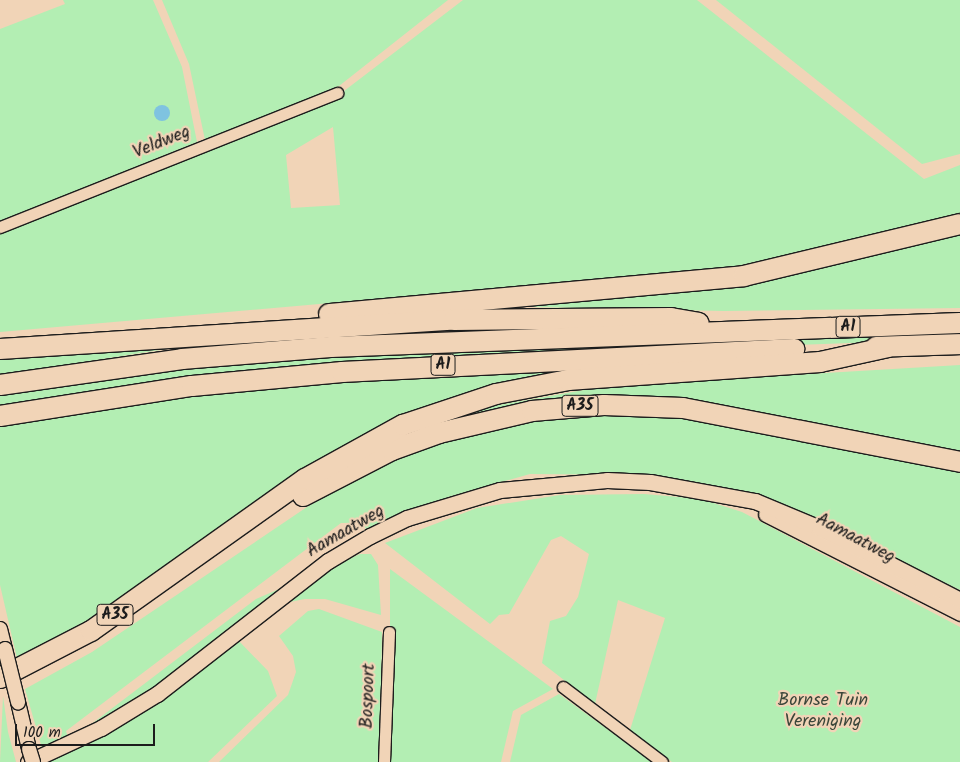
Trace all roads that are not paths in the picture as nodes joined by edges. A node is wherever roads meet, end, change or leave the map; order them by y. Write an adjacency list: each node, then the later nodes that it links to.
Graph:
1 (337, 93): 3 (street, Veldweg)
2 (960, 224): 6 (highway)
3 (0, 226)
4 (960, 323): 5 (highway, A1)
5 (746, 330): 6 (highway); 10 (highway, A1)
6 (224, 332): 9 (highway)
7 (960, 344): 8 (highway, A1)
8 (888, 346): 11 (highway, A1); 14 (highway, A35)
9 (0, 348)
10 (0, 385)
11 (0, 416)
12 (960, 462): 14 (highway, A35)
13 (733, 499): 15 (main road, Aamaatweg); 16 (main road, Aamaatweg); 21 (main road, Aamaatweg)
14 (222, 538): 19 (highway, A35)
15 (960, 600)
16 (960, 613)
17 (0, 630): 21 (street, bridge)
18 (389, 632): 22 (street, Bospoort)
19 (0, 678)
20 (563, 687): 23 (street)
21 (30, 758)
22 (384, 762)
23 (662, 762)

